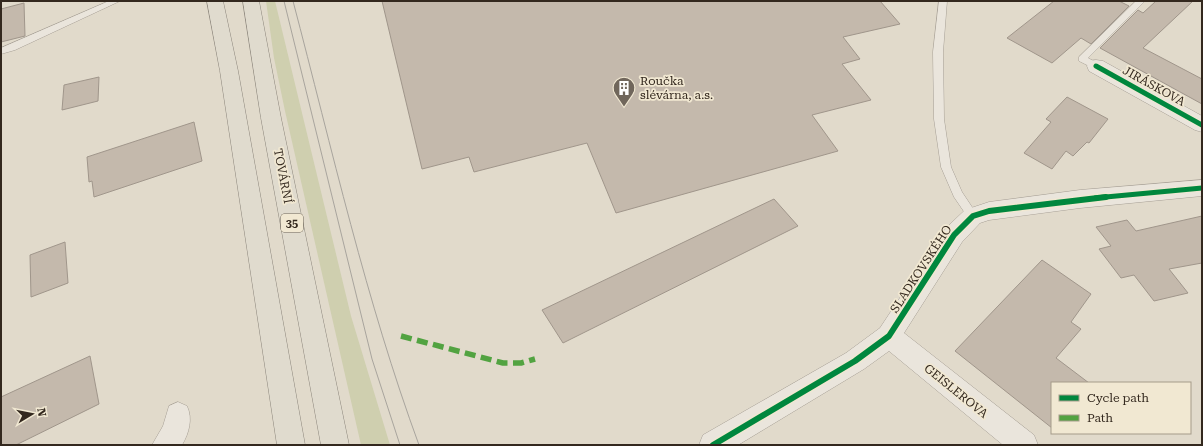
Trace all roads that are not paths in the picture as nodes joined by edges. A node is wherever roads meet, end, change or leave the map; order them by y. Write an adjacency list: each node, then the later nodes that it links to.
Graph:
1 (116, 1): 6 (lane)
2 (215, 1): 14 (main road)
3 (251, 1): 15 (main road, TOVÁRNÍ / 35)
4 (943, 1): 10 (lane)
5 (1140, 1): 7 (lane)
6 (1, 51)
7 (1096, 66): 8 (street, JIRÁSKOVA)
8 (1202, 125)
9 (1202, 188): 10 (street, SLADKOVSKÉHO)
10 (973, 216): 11 (street, SLADKOVSKÉHO)
11 (889, 336): 16 (street, SLADKOVSKÉHO); 17 (street, GEISLEROVA)
12 (178, 415): 13 (street)
13 (166, 445)
14 (291, 445)
15 (335, 445)
16 (713, 445)
17 (1024, 445)

